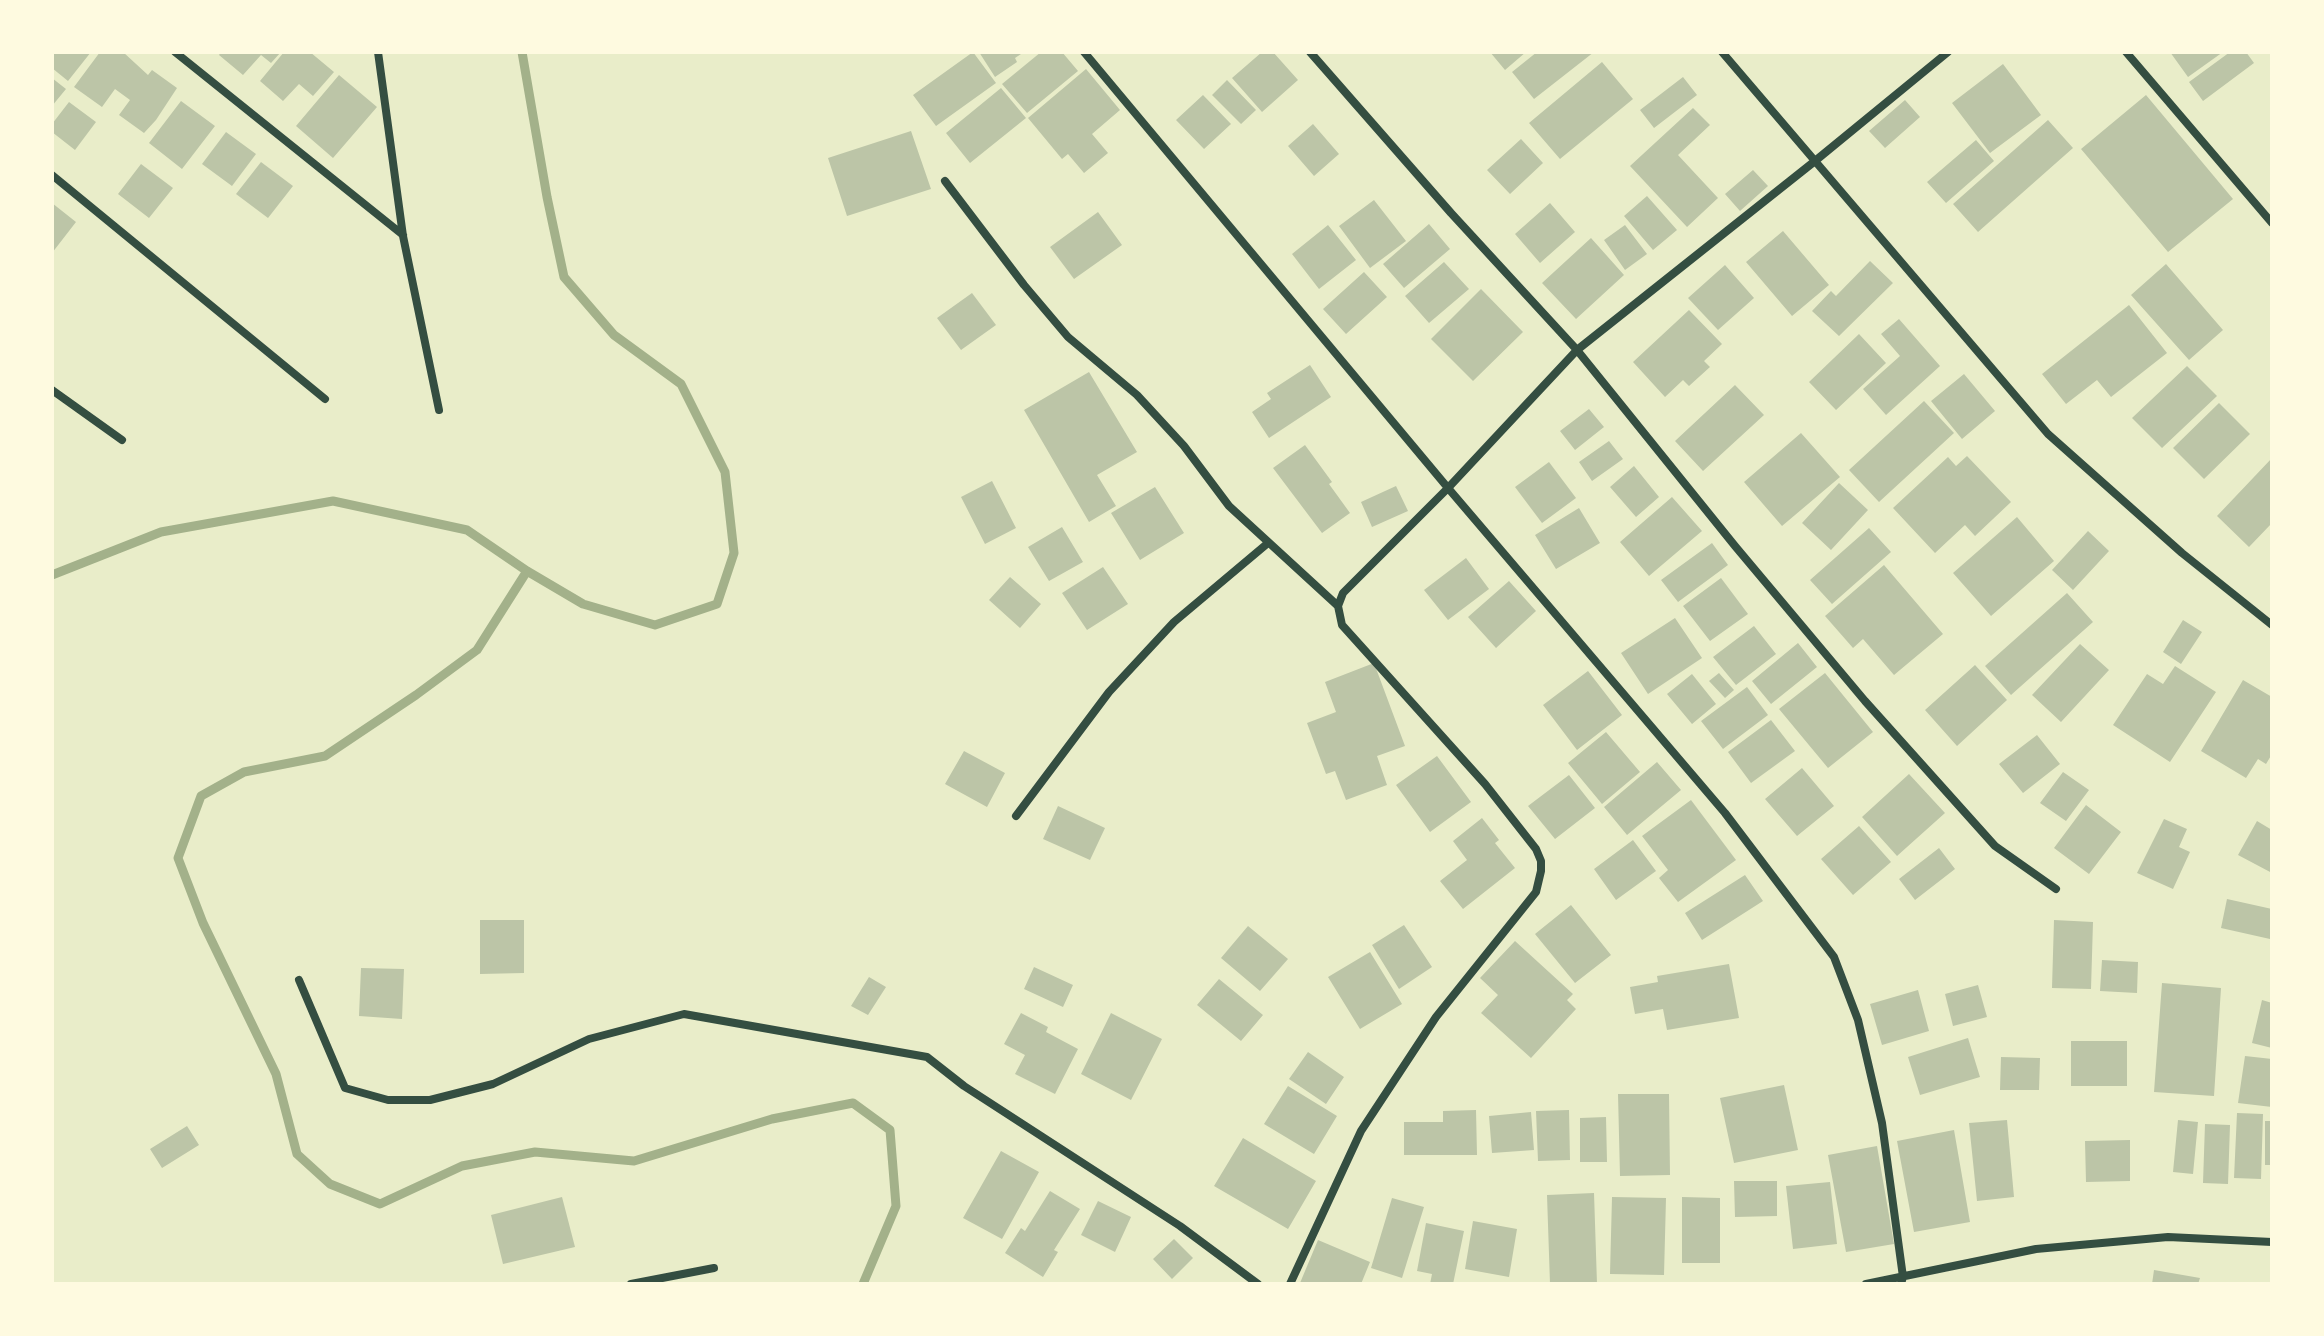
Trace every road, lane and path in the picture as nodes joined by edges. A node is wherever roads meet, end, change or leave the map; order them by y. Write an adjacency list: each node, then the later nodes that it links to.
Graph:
1 (175, 52): 12 (street)
2 (378, 52): 12 (street)
3 (1084, 52): 18 (street)
4 (1310, 52): 13 (street)
5 (1722, 52): 8 (street)
6 (1948, 52): 8 (street)
7 (2126, 52): 11 (street)
8 (1815, 161): 13 (street); 21 (street)
9 (52, 175): 15 (street)
10 (945, 181): 19 (street)
11 (2272, 223)
12 (403, 236): 16 (street)
13 (1577, 350): 18 (street); 23 (street)
14 (52, 390): 17 (street)
15 (325, 399)
16 (439, 410)
17 (122, 440)
18 (1448, 488): 20 (street); 27 (street)
19 (1268, 543): 20 (street); 22 (street)
20 (1338, 606): 30 (street)
21 (2272, 625)
22 (1016, 816)
23 (2056, 889)
24 (299, 980): 29 (street)
25 (2272, 1242): 27 (street)
26 (714, 1268): 28 (street)
27 (1902, 1280): 31 (street)
28 (631, 1284)
29 (1258, 1284)
30 (1290, 1284)
31 (1866, 1284)

